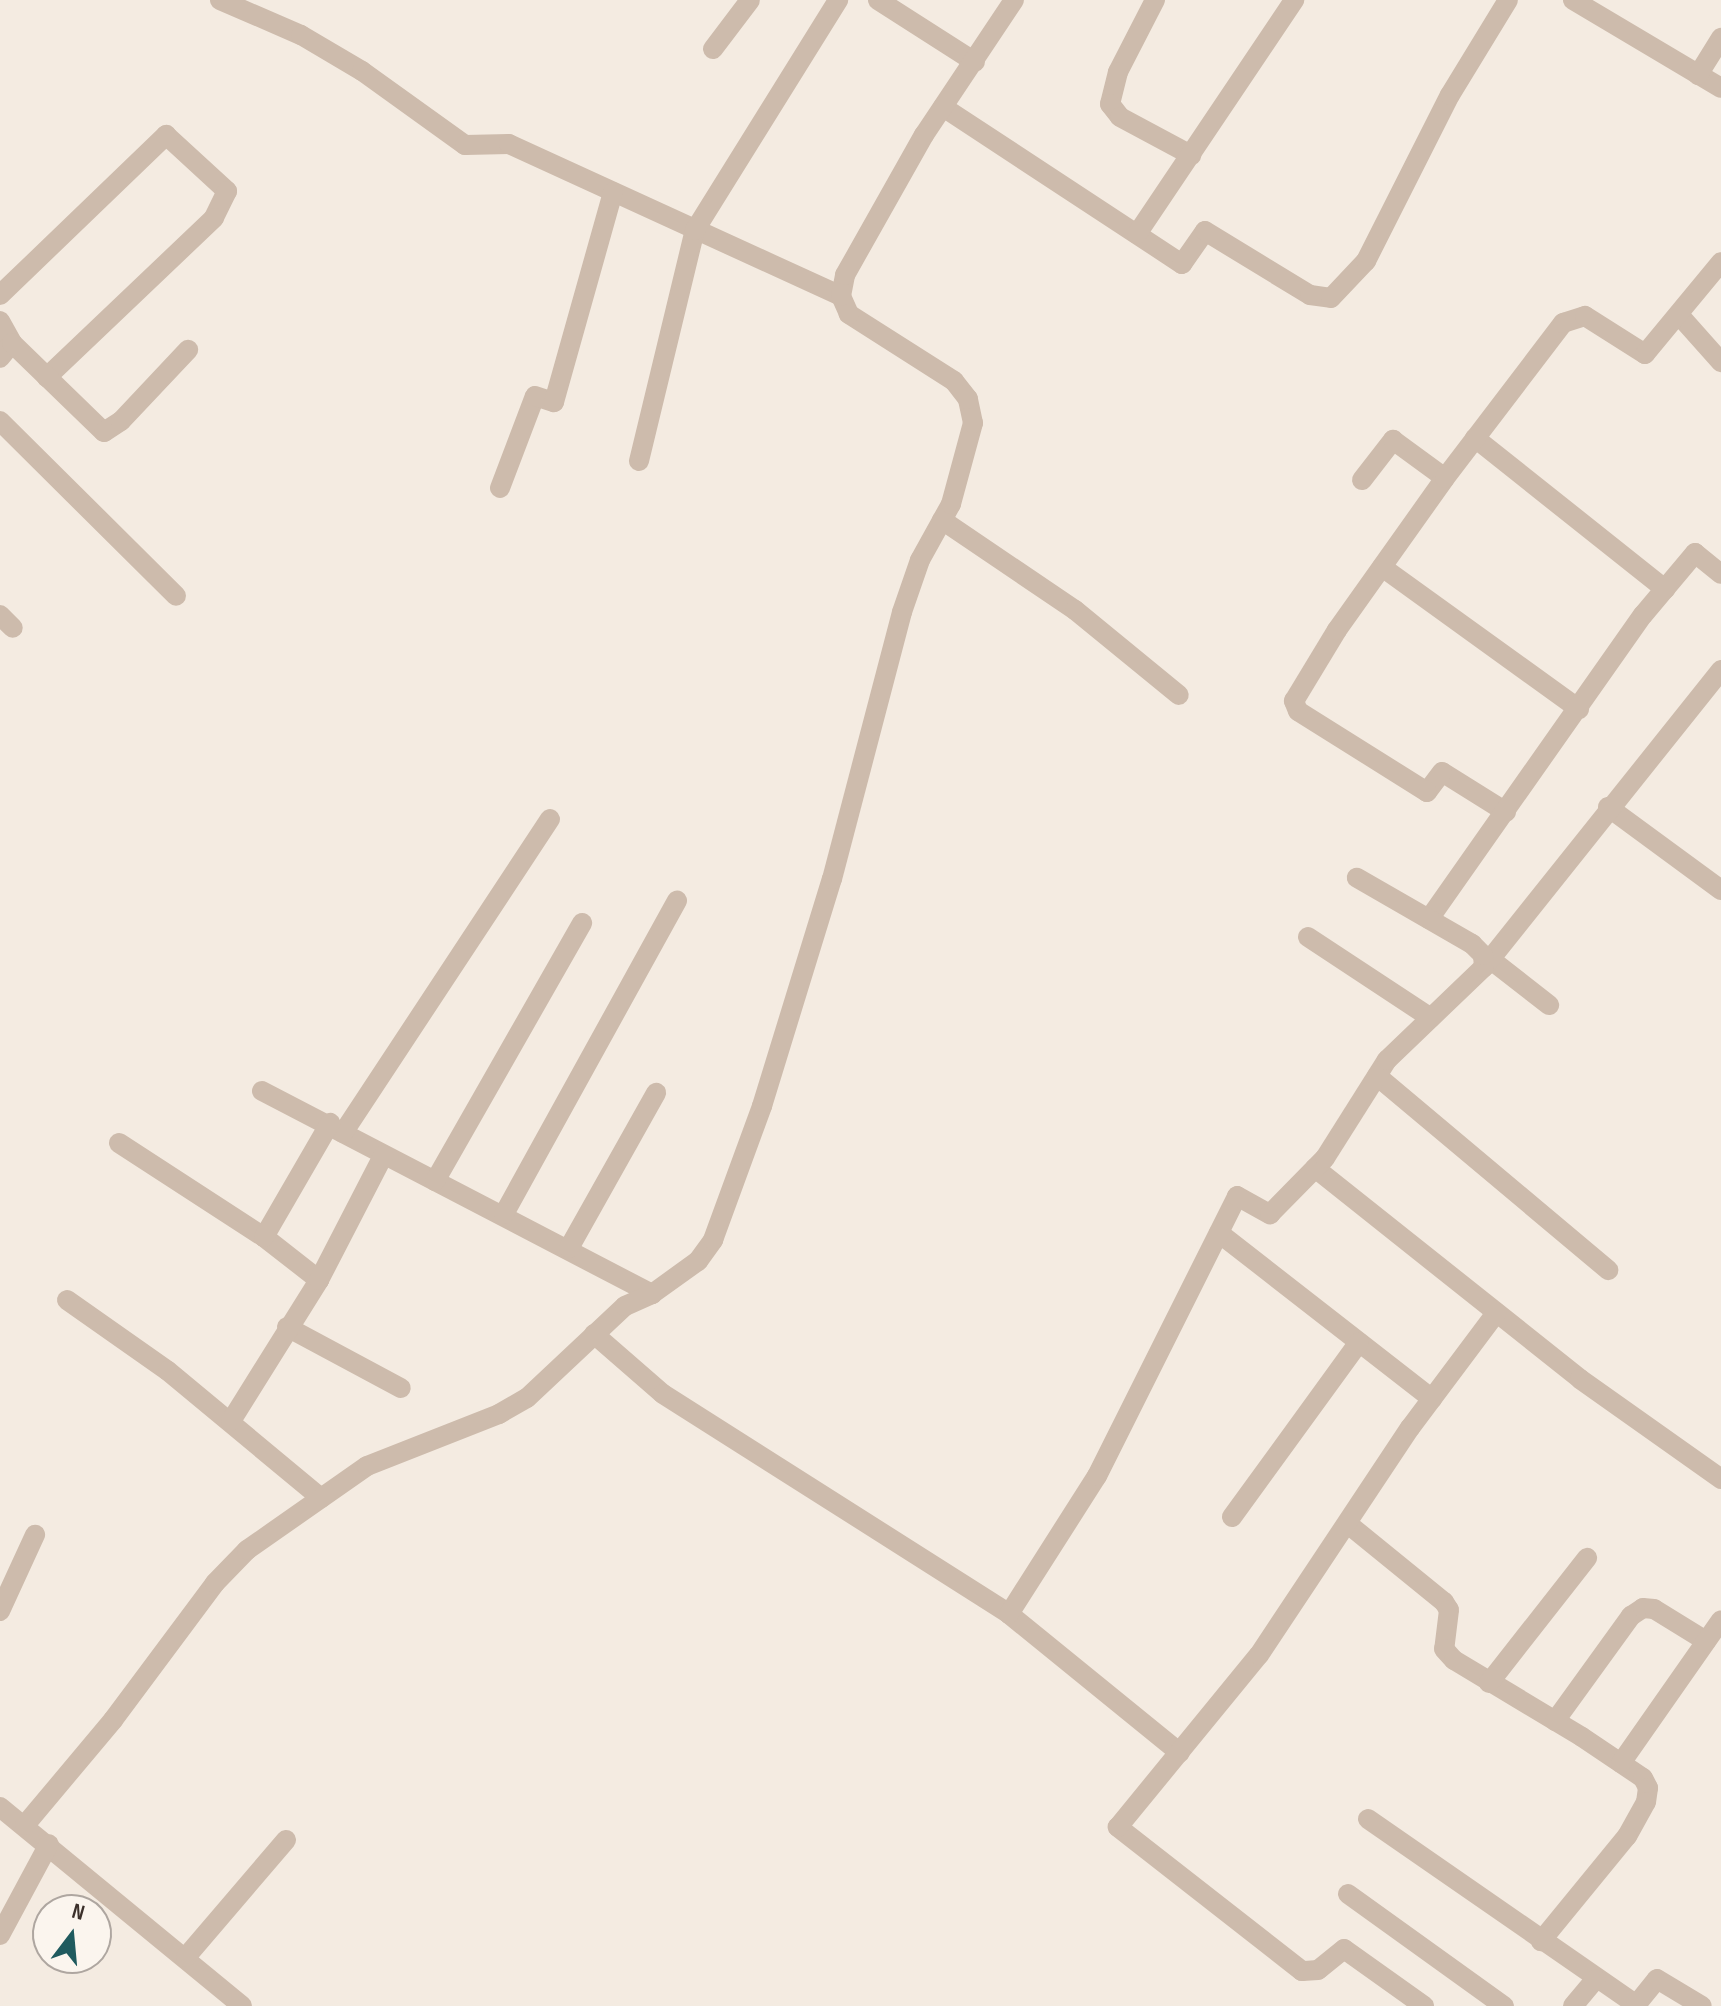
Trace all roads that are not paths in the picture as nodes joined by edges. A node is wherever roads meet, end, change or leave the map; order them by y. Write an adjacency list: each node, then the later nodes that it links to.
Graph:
1 (220, 0): 17 (street)
2 (750, 0): 11 (street)
3 (838, 0): 18 (street)
4 (878, 0): 12 (street)
5 (1014, 0): 12 (street)
6 (1155, 0): 16 (street)
7 (1294, 0): 16 (street)
8 (1508, 0): 19 (street)
9 (1573, 0): 13 (street)
10 (1721, 38): 13 (street)
11 (713, 49)
12 (975, 62): 15 (street)
13 (1698, 75): 14 (street)
14 (1721, 88)
15 (943, 107): 19 (street); 22 (street)
16 (1191, 155): 19 (street)
17 (613, 192): 18 (street); 34 (street)
18 (695, 230): 22 (street); 31 (street)
19 (1137, 234)
20 (1721, 262): 23 (street)
21 (0, 295): 28 (street)
22 (841, 296): 35 (street)
23 (1680, 316): 27 (street); 30 (street)
24 (0, 321): 26 (street)
25 (188, 350): 28 (street)
26 (6, 351): 28 (street)
27 (1721, 362)
28 (47, 377)
29 (0, 421): 39 (street)
30 (1475, 438): 32 (street); 38 (street)
31 (639, 461)
32 (1445, 478): 33 (street); 36 (street)
33 (1362, 480)
34 (500, 488)
35 (942, 520): 41 (street); 69 (street)
36 (1382, 567): 42 (street); 44 (street)
37 (1721, 574): 38 (street)
38 (1665, 589): 42 (street)
39 (176, 596)
40 (1721, 670): 43 (street)
41 (1179, 695)
42 (1579, 709): 44 (street)
43 (1608, 807): 47 (street); 52 (street)
44 (1506, 812): 49 (street)
45 (550, 819): 58 (street)
46 (1357, 878): 49 (street)
47 (1721, 890)
48 (677, 901): 63 (street)
49 (1429, 919): 52 (street)
50 (582, 923): 62 (street)
51 (1308, 937): 54 (street)
52 (1487, 963): 53 (street); 54 (street)
53 (1549, 1005)
54 (1431, 1018): 55 (street)
55 (1377, 1076): 61 (street); 67 (street)
56 (262, 1091): 58 (street)
57 (656, 1093): 66 (street)
58 (336, 1128): 60 (street); 65 (street)
59 (119, 1143): 65 (street)
60 (383, 1156): 62 (street); 68 (street)
61 (1315, 1168): 64 (street); 71 (street)
62 (435, 1181): 63 (street)
63 (504, 1214): 66 (street)
64 (1219, 1233): 74 (street); 85 (street)
65 (264, 1237): 68 (street)
66 (569, 1248): 69 (street)
67 (1608, 1270)
68 (319, 1280): 72 (street)
69 (652, 1294): 73 (street)
70 (67, 1300): 77 (street)
71 (1496, 1313): 76 (street); 78 (street)
72 (287, 1327): 75 (street); 77 (street)
73 (594, 1334): 79 (street); 85 (street)
74 (1359, 1342): 76 (street); 80 (street)
75 (401, 1388)
76 (1432, 1399): 81 (street)
77 (231, 1421): 79 (street)
78 (1721, 1479)
79 (321, 1498): 94 (street)
80 (1232, 1517)
81 (1348, 1524): 88 (street); 90 (street)
82 (35, 1535): 84 (street)
83 (1587, 1558): 88 (street)
84 (0, 1611)
85 (1009, 1614): 90 (street)
86 (1721, 1620): 87 (street)
87 (1706, 1641): 89 (street); 91 (street)
88 (1489, 1683): 89 (street)
89 (1555, 1721): 91 (street)
90 (1180, 1753): 104 (street)
91 (1621, 1763): 99 (street)
92 (0, 1807): 94 (street)
93 (1368, 1819): 99 (street)
94 (25, 1825): 96 (street)
95 (286, 1840): 100 (street)
96 (49, 1844): 98 (street); 100 (street)
97 (1348, 1894): 105 (street)
98 (0, 1935)
99 (1541, 1941): 101 (street)
100 (186, 1957): 103 (street)
101 (1596, 1979): 102 (street); 106 (street)
102 (1637, 2005): 107 (street)
103 (242, 2006)
104 (1424, 2006)
105 (1504, 2006)
106 (1573, 2006)
107 (1702, 2006)

